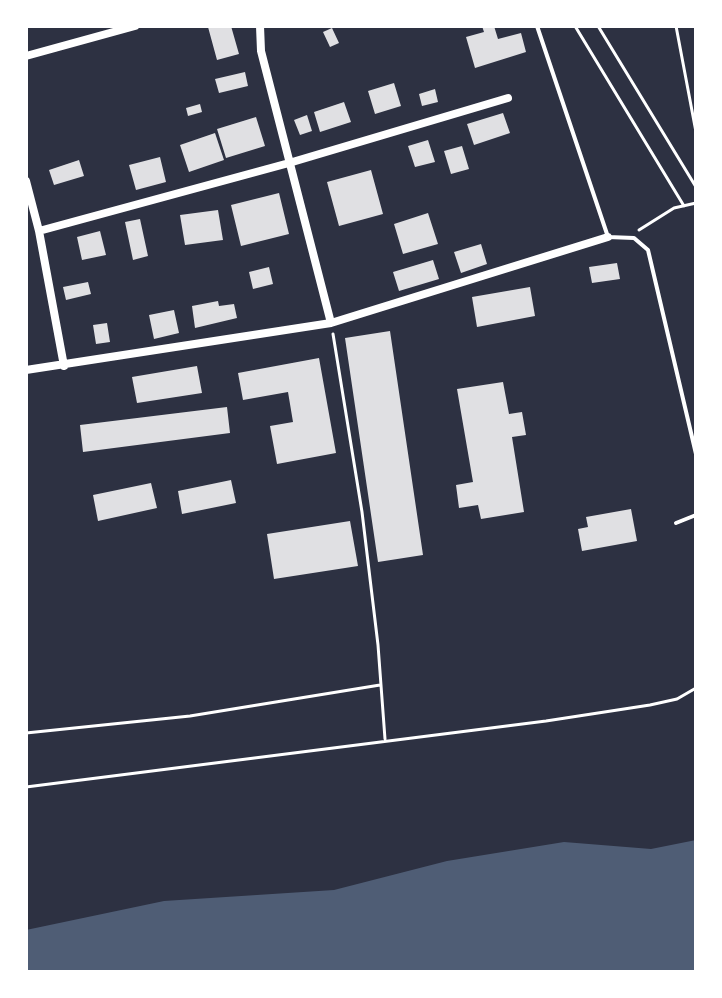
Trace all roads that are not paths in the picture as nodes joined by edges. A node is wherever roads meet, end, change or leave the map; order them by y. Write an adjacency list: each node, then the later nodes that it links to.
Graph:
1 (135, 26): 4 (street)
2 (260, 26): 6 (street)
3 (537, 26): 9 (lane)
4 (26, 56)
5 (508, 98): 6 (street)
6 (289, 163): 8 (street); 10 (street)
7 (26, 181): 8 (street)
8 (39, 231): 11 (street)
9 (608, 237): 10 (street); 13 (lane)
10 (331, 323): 11 (street)
11 (64, 366): 12 (street)
12 (26, 370)
13 (696, 454)
14 (696, 515): 15 (lane)
15 (676, 523)

